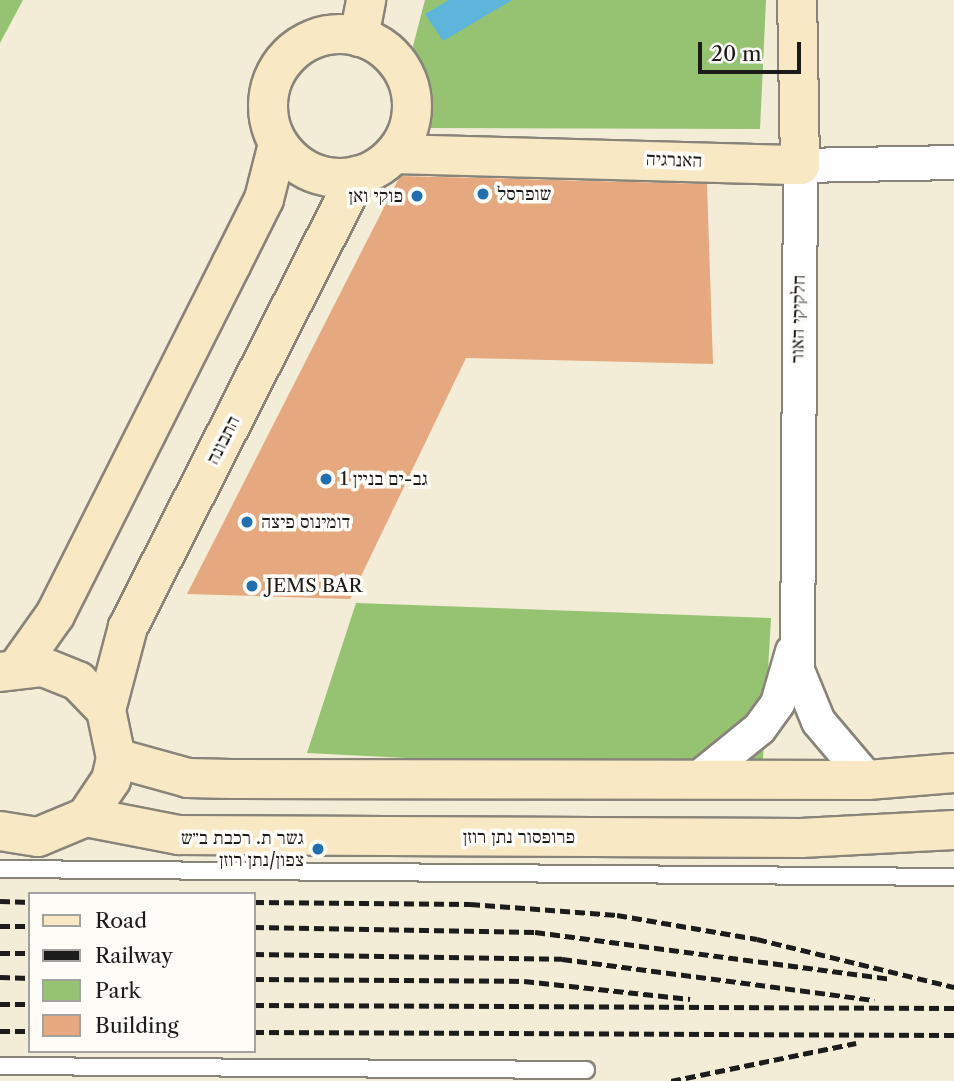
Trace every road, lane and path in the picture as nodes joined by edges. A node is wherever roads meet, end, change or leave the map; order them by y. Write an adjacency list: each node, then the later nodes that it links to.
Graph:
1 (366, 0): 3 (street)
2 (797, 0): 7 (street, חלקיקי האור)
3 (359, 37): 4 (street); 5 (street)
4 (278, 144): 8 (street); 10 (street)
5 (395, 154): 7 (street, האנרגיה); 8 (street)
6 (954, 162): 7 (street, האנרגיה)
7 (800, 164): 9 (street, חלקיקי האור)
8 (357, 176): 11 (street, התבונה)
9 (795, 639): 14 (street, חלקיקי האור); 15 (street, חלקיקי האור)
10 (9, 670): 11 (street)
11 (106, 710): 12 (street)
12 (116, 758): 14 (street); 16 (street)
13 (954, 773): 15 (street)
14 (695, 780): 15 (street)
15 (869, 780)
16 (86, 817): 17 (street, פרופסור נתן רוזן); 18 (street)
17 (954, 830)
18 (0, 831)
19 (0, 869): 20 (lane)
20 (954, 877)
21 (0, 1066): 22 (lane)
22 (586, 1070)

